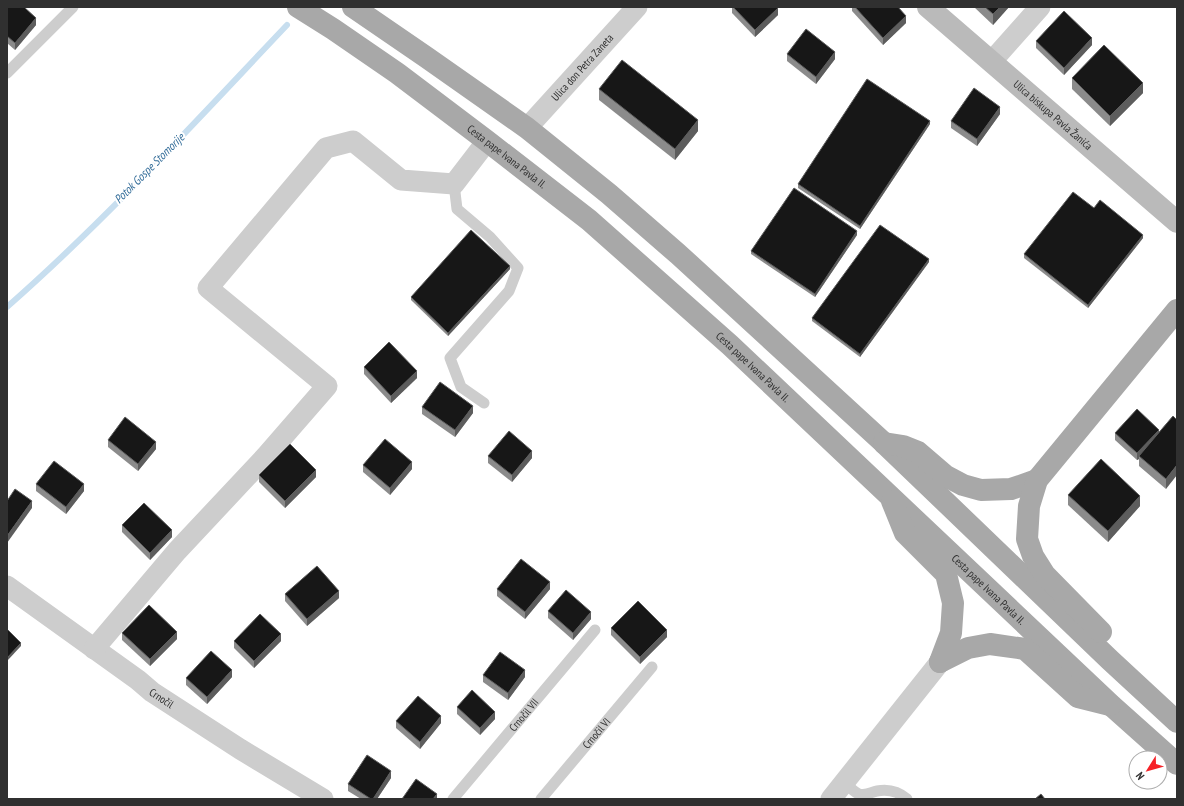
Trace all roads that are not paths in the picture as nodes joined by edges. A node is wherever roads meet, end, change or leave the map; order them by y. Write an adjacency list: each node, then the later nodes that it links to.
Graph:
1 (73, 7): 8 (lane)
2 (298, 7): 10 (main road, Cesta pape Ivana Pavla II.)
3 (353, 7): 9 (main road)
4 (637, 7): 9 (street, Ulica don Petra Zaneta)
5 (928, 7): 7 (street, Ulica biskupa Pavla Žanića)
6 (1040, 7): 7 (street)
7 (992, 61): 12 (street, Ulica biskupa Pavla Žanića)
8 (7, 73)
9 (527, 128): 15 (main road)
10 (487, 141): 11 (street); 17 (main road, Cesta pape Ivana Pavla II.)
11 (454, 184): 14 (lane); 20 (street)
12 (1177, 222)
13 (1177, 310): 16 (main road)
14 (484, 403)
15 (884, 443): 16 (main road); 21 (main road)
16 (1036, 480): 21 (main road)
17 (891, 496): 22 (main road); 24 (main road, Cesta pape Ivana Pavla II.)
18 (7, 586): 20 (street, Crnočil)
19 (595, 630): 29 (lane, Crnočil VII)
20 (94, 649): 28 (street, Crnočil)
21 (1110, 660): 25 (main road)
22 (940, 662): 24 (main road); 27 (street)
23 (652, 667): 30 (lane, Crnočil VI)
24 (1112, 706): 26 (main road, Cesta pape Ivana Pavla II.)
25 (1177, 722)
26 (1177, 764)
27 (844, 783): 31 (street); 32 (lane)
28 (323, 799)
29 (453, 799)
30 (541, 799)
31 (831, 799)
32 (907, 799)

